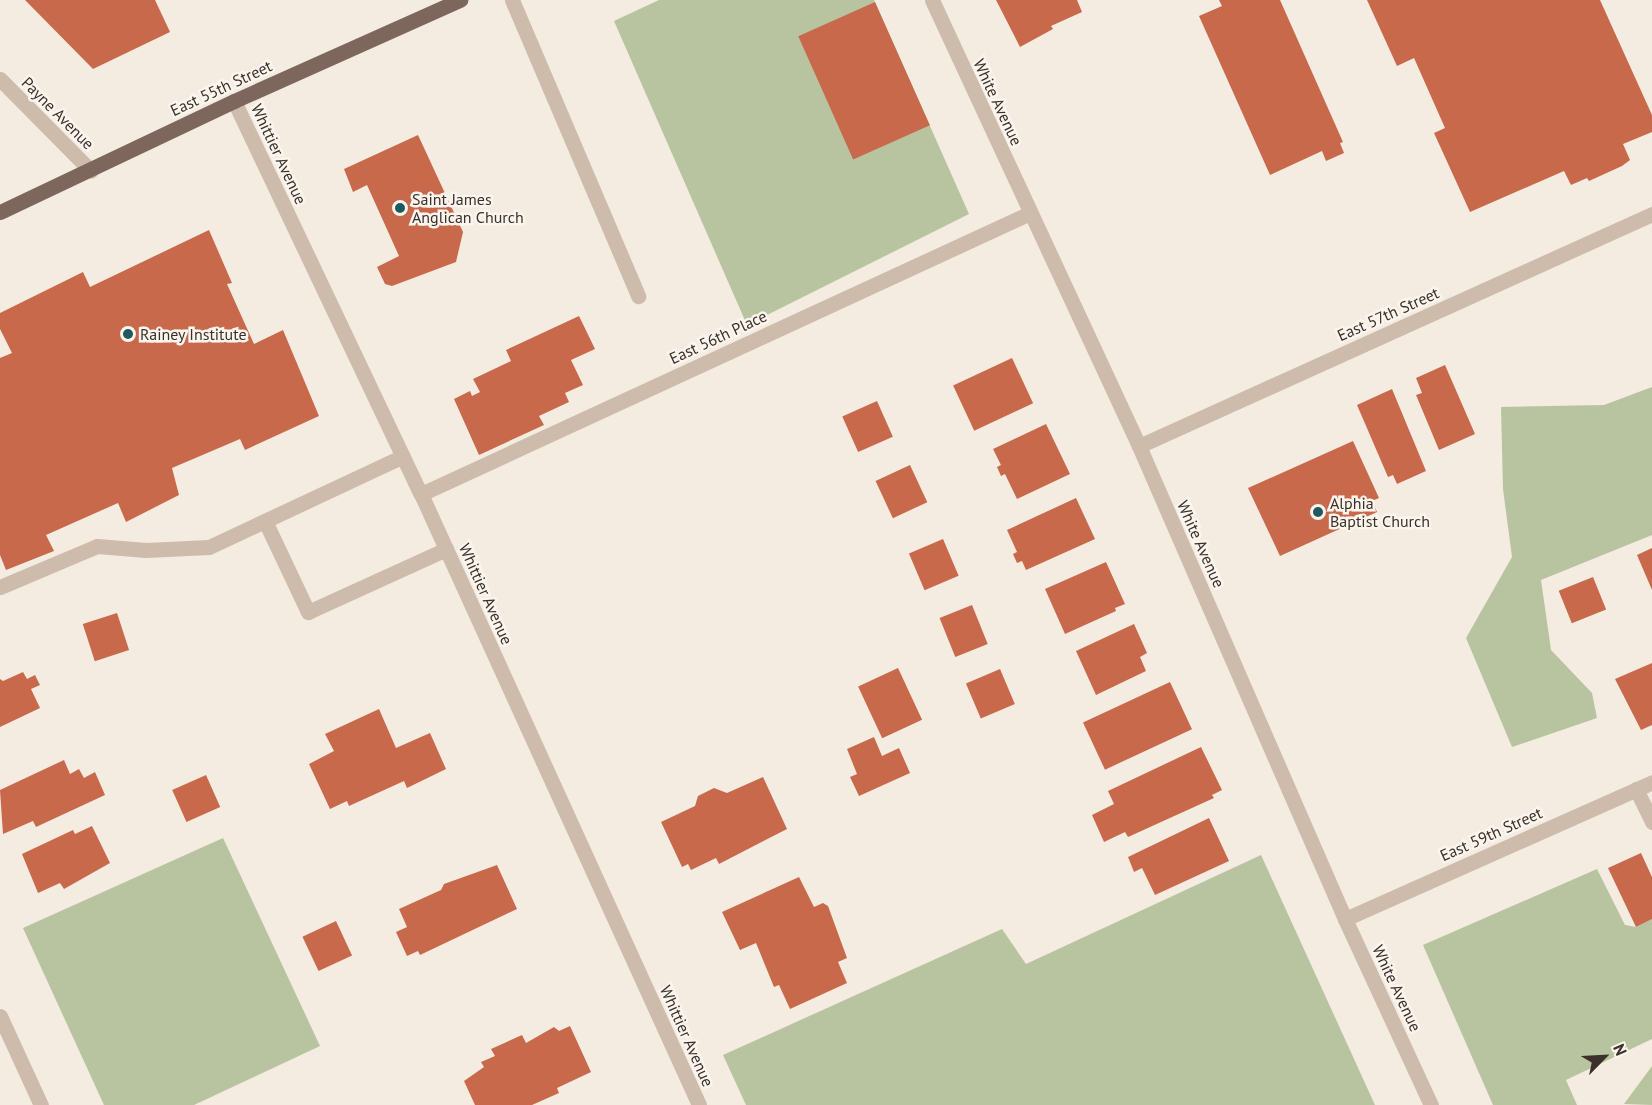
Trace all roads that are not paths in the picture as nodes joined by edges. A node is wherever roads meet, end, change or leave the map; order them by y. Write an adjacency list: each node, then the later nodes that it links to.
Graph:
1 (459, 0): 5 (main road, East 55th Street)
2 (512, 0): 10 (street)
3 (932, 0): 8 (street, White Avenue)
4 (0, 79): 6 (street, Payne Avenue)
5 (234, 100): 6 (main road, East 55th Street); 12 (street, Whittier Avenue)
6 (91, 171): 7 (main road, East 55th Street)
7 (0, 212)
8 (1030, 213): 11 (street, White Avenue); 13 (street, East 56th Place)
9 (1652, 214): 11 (street, East 57th Street)
10 (638, 296)
11 (1139, 446): 20 (street, White Avenue)
12 (403, 456): 13 (street, Whittier Avenue); 14 (street)
13 (421, 494): 15 (street, Whittier Avenue)
14 (265, 521): 15 (street); 16 (street)
15 (447, 549): 23 (street, Whittier Avenue)
16 (0, 587)
17 (1652, 782): 18 (street, East 59th Street)
18 (1636, 789): 19 (street); 20 (street, East 59th Street)
19 (1652, 822)
20 (1345, 919): 24 (street, White Avenue)
21 (0, 1016): 22 (street)
22 (41, 1105)
23 (699, 1105)
24 (1431, 1105)

